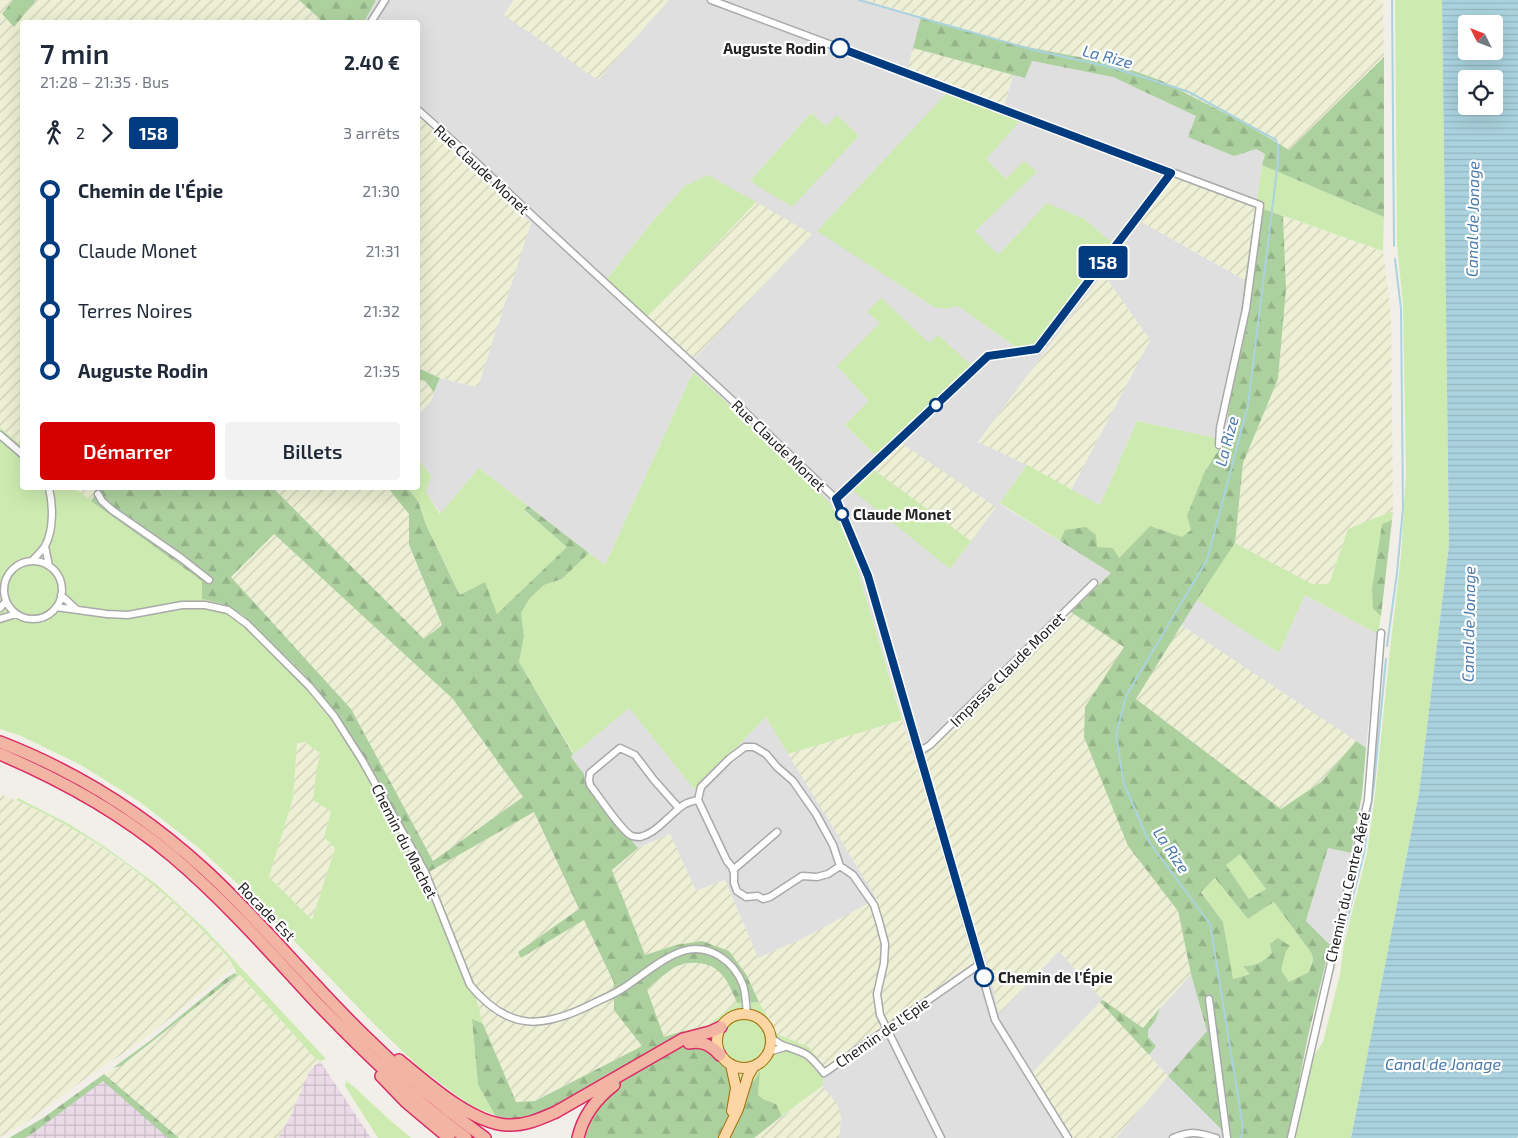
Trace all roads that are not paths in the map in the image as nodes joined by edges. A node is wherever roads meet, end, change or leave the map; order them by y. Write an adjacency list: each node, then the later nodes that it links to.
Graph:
1 (385, 0): 3 (street)
2 (711, 0): 5 (street)
3 (373, 20)
4 (420, 112): 11 (street, Rue Claude Monet)
5 (1171, 173): 7 (street); 11 (street)
6 (0, 435): 8 (street)
7 (1219, 445)
8 (20, 452)
9 (49, 490): 12 (street)
10 (98, 494): 15 (street)
11 (836, 499): 26 (street, Rue Claude Monet)
12 (45, 546): 13 (street); 14 (street)
13 (32, 561): 14 (street); 18 (street)
14 (49, 566): 17 (street)
15 (208, 580)
16 (1094, 583): 26 (street, Impasse Claude Monet)
17 (61, 595): 19 (street); 21 (street)
18 (6, 601): 20 (street); 22 (street)
19 (56, 607): 21 (street, Chemin du Machet); 22 (street)
20 (0, 608)
21 (77, 610): 35 (street, Chemin du Machet)
22 (16, 614): 23 (street)
23 (0, 619)
24 (1381, 633): 56 (street, Chemin du Centre Aéré)
25 (0, 742): 39 (highway, Rocade Est)
26 (918, 752): 33 (street, Rue Claude Monet)
27 (0, 754): 39 (highway, Rocade Est)
28 (698, 800): 29 (street); 31 (street); 32 (street)
29 (678, 807): 29 (street)
30 (777, 832): 32 (street)
31 (840, 866): 32 (street); 37 (street)
32 (733, 870)
33 (980, 964): 37 (street, Chemin de l'Epie); 52 (street, Rue Claude Monet)
34 (1209, 999): 55 (street)
35 (747, 1015): 36 (main road); 38 (main road)
36 (721, 1027): 39 (highway); 42 (main road)
37 (887, 1029): 40 (street, Chemin de l'Epie); 51 (street)
38 (770, 1036): 40 (street, Chemin de l'Epie); 41 (main road)
39 (362, 1042): 46 (highway); 47 (highway, Rocade Est); 48 (highway, Rocade Est)
40 (785, 1047): 41 (street)
41 (768, 1052): 44 (main road)
42 (720, 1054): 43 (main road); 49 (highway)
43 (731, 1065): 44 (main road); 45 (main road)
44 (754, 1066): 45 (main road)
45 (730, 1125): 50 (main road)
46 (449, 1138)
47 (466, 1138)
48 (485, 1138)
49 (578, 1138)
50 (724, 1138)
51 (941, 1138)
52 (1068, 1138)
53 (1173, 1138): 54 (street)
54 (1216, 1138)
55 (1227, 1138)
56 (1291, 1138)

